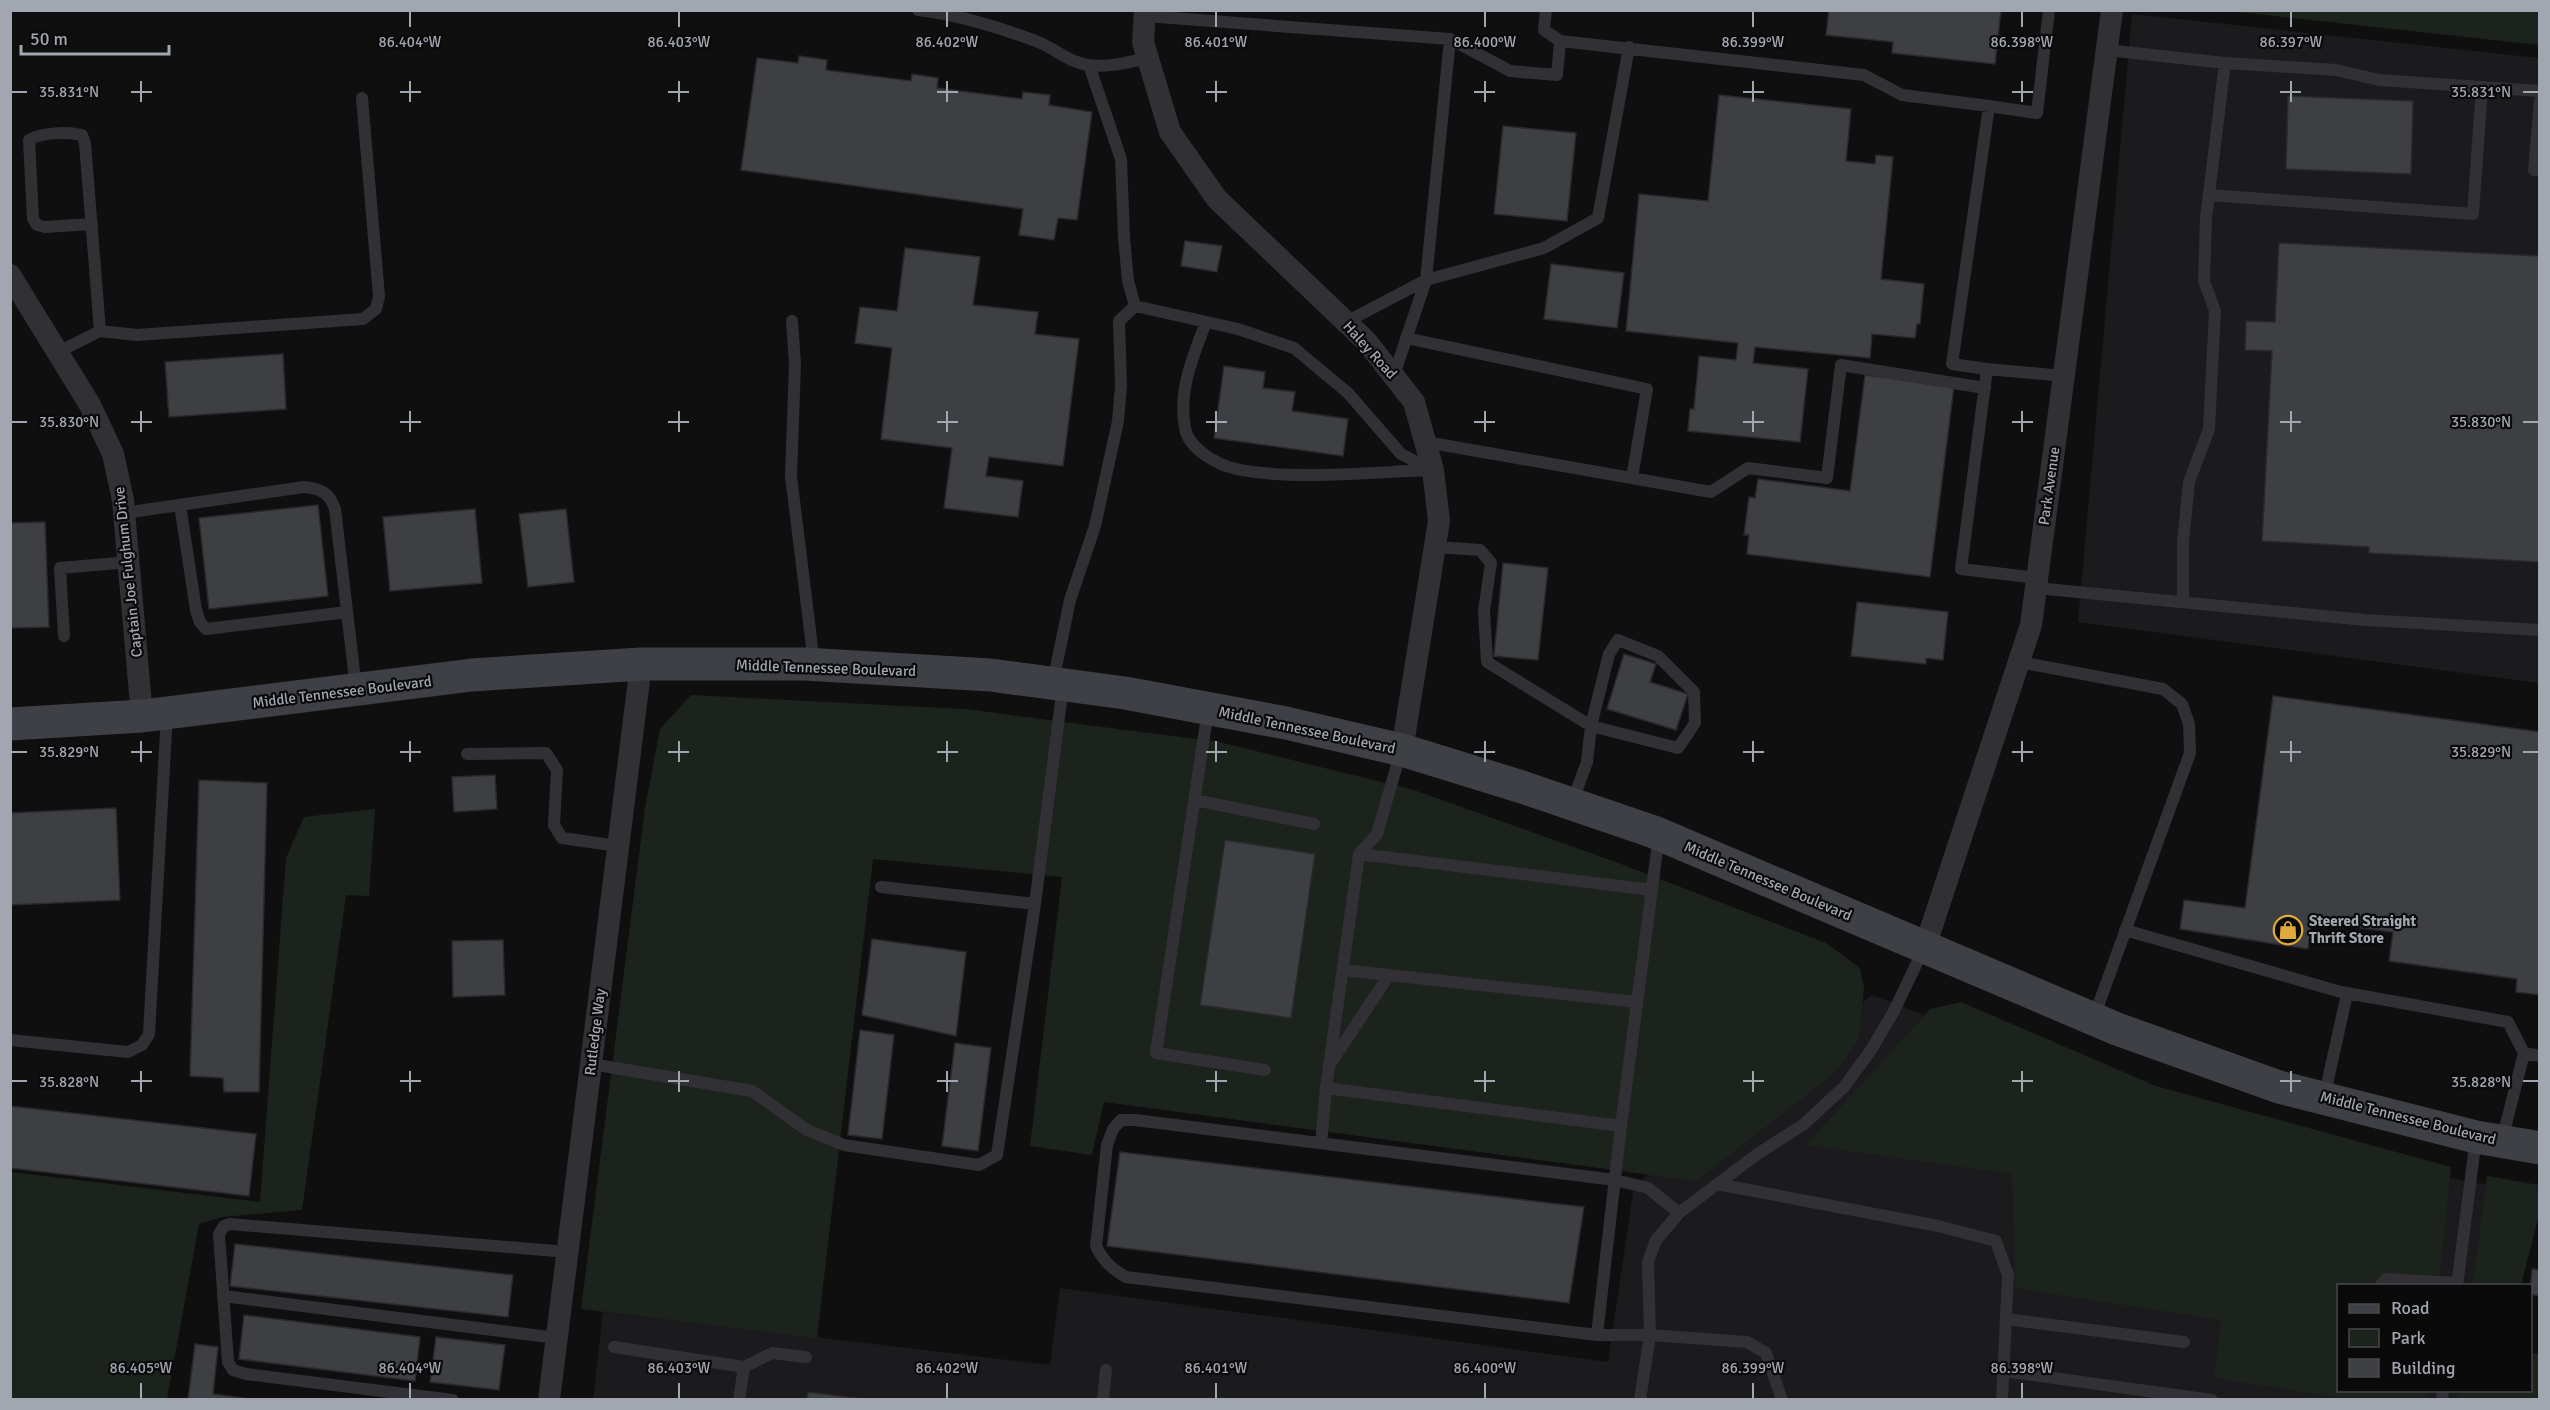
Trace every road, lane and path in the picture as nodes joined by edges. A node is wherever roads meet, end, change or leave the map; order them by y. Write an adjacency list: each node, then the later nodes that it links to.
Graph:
1 (918, 10): 13 (lane)
2 (1546, 10): 8 (lane)
3 (2049, 10): 18 (lane)
4 (2112, 10): 10 (street, Park Avenue)
5 (1145, 13): 6 (lane); 11 (street, Haley Road)
6 (1191, 15): 7 (lane)
7 (1450, 39): 8 (lane); 23 (lane)
8 (1560, 41): 9 (lane)
9 (1629, 47): 18 (lane); 23 (lane)
10 (2107, 50): 12 (lane); 33 (street, Park Avenue)
11 (1148, 58): 13 (lane); 27 (street, Haley Road)
12 (2225, 63): 14 (lane); 20 (lane)
13 (1089, 65): 24 (lane)
14 (2482, 87): 15 (lane); 20 (lane)
15 (2540, 91)
16 (363, 98): 28 (lane)
17 (2540, 101): 19 (lane)
18 (1989, 106): 31 (lane)
19 (2540, 170)
20 (2209, 195): 43 (lane)
21 (92, 224): 21 (lane); 28 (lane)
22 (10, 275): 30 (street, Captain Joe Fulghum Drive)
23 (1426, 280): 27 (lane); 29 (lane)
24 (1135, 306): 26 (lane); 50 (lane)
25 (792, 321): 49 (lane)
26 (1206, 322): 36 (lane); 36 (lane)
27 (1346, 322): 32 (street, Haley Road)
28 (100, 331): 30 (lane)
29 (1406, 338): 32 (lane); 37 (lane)
30 (58, 352): 39 (street, Captain Joe Fulghum Drive)
31 (1987, 369): 33 (lane); 34 (lane)
32 (1394, 375): 35 (street, Haley Road)
33 (2064, 376): 42 (street, Park Avenue)
34 (1985, 388): 37 (lane); 42 (lane)
35 (1426, 442): 36 (street, Haley Road); 37 (lane)
36 (1433, 470): 40 (street, Haley Road)
37 (1632, 478)
38 (180, 505): 39 (lane); 44 (lane); 44 (lane)
39 (124, 513): 41 (street, Captain Joe Fulghum Drive)
40 (1435, 547): 55 (lane); 56 (street, Haley Road)
41 (129, 562): 46 (lane); 53 (street, Captain Joe Fulghum Drive)
42 (2036, 583): 43 (lane); 47 (street, Park Avenue)
43 (2183, 602): 45 (lane)
44 (347, 612): 51 (lane)
45 (2540, 630)
46 (64, 636)
47 (2019, 662): 67 (lane); 68 (street, Park Avenue)
48 (640, 664): 49 (main road, Middle Tennessee Boulevard); 51 (main road, Middle Tennessee Boulevard); 62 (street, Rutledge Way)
49 (815, 664): 50 (main road, Middle Tennessee Boulevard)
50 (1058, 684): 52 (main road, Middle Tennessee Boulevard); 66 (lane)
51 (356, 690): 53 (main road, Middle Tennessee Boulevard)
52 (1209, 708): 56 (main road, Middle Tennessee Boulevard); 58 (lane)
53 (155, 715): 54 (main road, Middle Tennessee Boulevard); 74 (lane)
54 (10, 724)
55 (1591, 726): 55 (lane); 59 (lane)
56 (1402, 750): 59 (main road, Middle Tennessee Boulevard); 63 (lane)
57 (467, 754): 62 (lane)
58 (1195, 800): 60 (lane); 79 (lane)
59 (1572, 804): 61 (main road, Middle Tennessee Boulevard)
60 (1314, 825)
61 (1659, 834): 65 (lane); 68 (main road, Middle Tennessee Boulevard)
62 (618, 846): 77 (street, Rutledge Way)
63 (1359, 854): 65 (lane); 69 (lane)
64 (881, 887): 66 (lane)
65 (1652, 890): 72 (lane)
66 (1035, 904): 77 (lane)
67 (2126, 930): 71 (lane); 73 (lane)
68 (1925, 947): 73 (main road, Middle Tennessee Boulevard); 87 (lane)
69 (1342, 970): 70 (lane); 78 (lane)
70 (1389, 975): 72 (lane); 78 (lane)
71 (2347, 994): 75 (lane); 81 (lane)
72 (1637, 1002): 82 (lane)
73 (2093, 1019): 81 (main road, Middle Tennessee Boulevard)
74 (10, 1040)
75 (2524, 1053): 76 (lane); 83 (lane)
76 (2540, 1056)
77 (591, 1064): 89 (street, Rutledge Way)
78 (1330, 1064): 80 (lane)
79 (1265, 1070)
80 (1326, 1088): 82 (lane); 84 (lane)
81 (2324, 1098): 83 (main road, Middle Tennessee Boulevard)
82 (1621, 1126): 86 (lane)
83 (2489, 1139): 85 (main road, Middle Tennessee Boulevard); 91 (lane)
84 (1321, 1143): 86 (lane); 94 (lane)
85 (2540, 1148)
86 (1615, 1180): 88 (lane); 94 (lane)
87 (1717, 1184): 88 (lane); 93 (lane)
88 (1679, 1213): 95 (lane)
89 (567, 1252): 92 (lane); 96 (street, Rutledge Way)
90 (2382, 1284): 91 (lane)
91 (2457, 1284)
92 (223, 1296): 96 (lane); 103 (lane)
93 (2006, 1319): 97 (lane); 102 (lane)
94 (1597, 1335): 95 (lane)
95 (1650, 1335): 107 (lane); 108 (lane)
96 (557, 1338): 104 (street, Rutledge Way)
97 (2184, 1342)
98 (614, 1347): 100 (lane)
99 (806, 1357): 100 (lane)
100 (744, 1366): 105 (lane)
101 (1106, 1370): 106 (lane)
102 (2003, 1371): 109 (lane); 110 (lane)
103 (453, 1400)
104 (549, 1400)
105 (739, 1400)
106 (1103, 1400)
107 (1640, 1400)
108 (1782, 1400)
109 (2002, 1400)
110 (2212, 1400)

